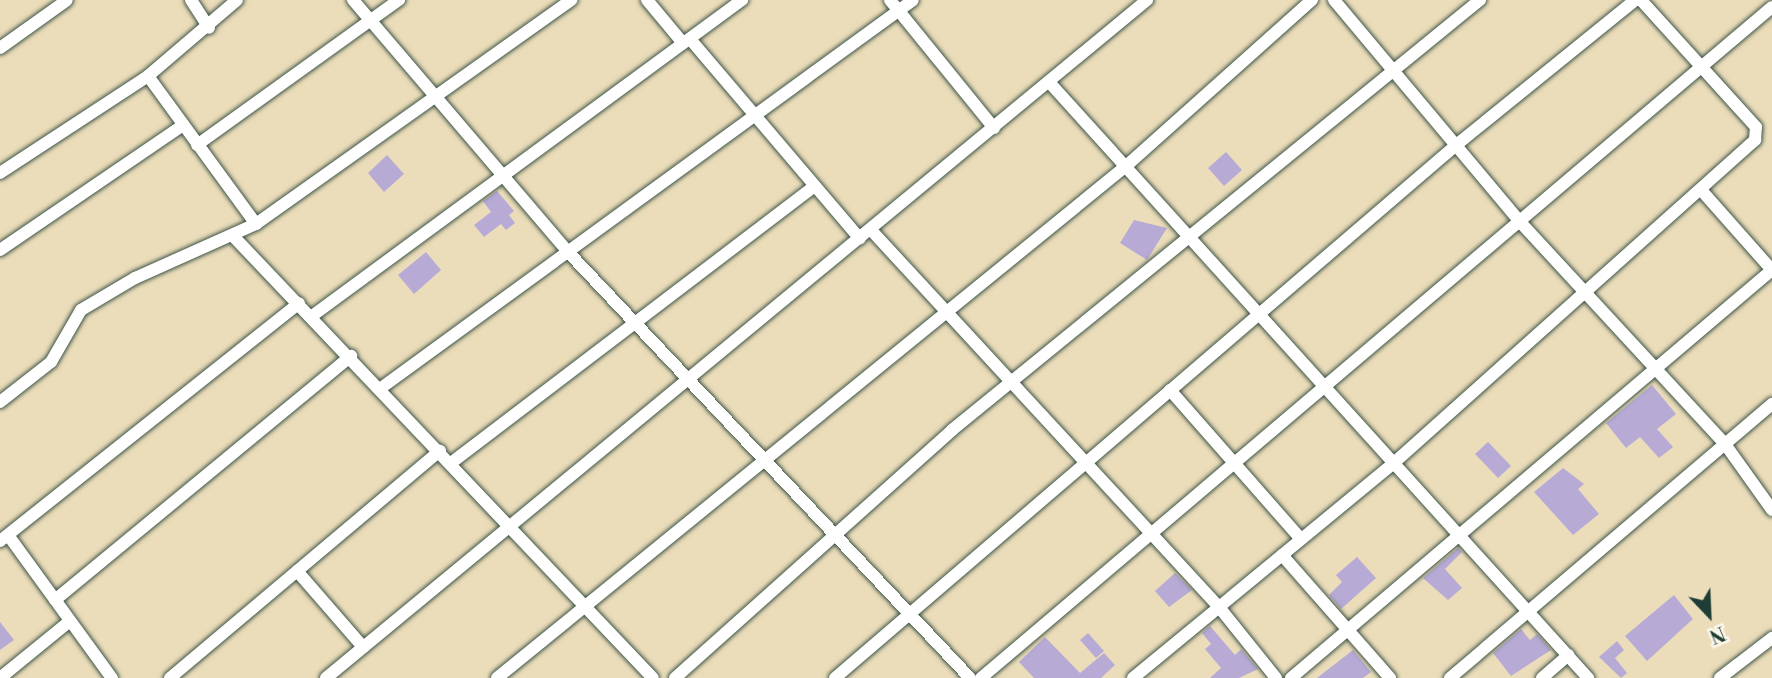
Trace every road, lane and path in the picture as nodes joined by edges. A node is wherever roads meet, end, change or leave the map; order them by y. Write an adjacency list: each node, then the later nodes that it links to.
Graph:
1 (66, 0): 21 (street)
2 (191, 0): 19 (street)
3 (237, 0): 19 (street)
4 (353, 0): 18 (street)
5 (399, 0): 18 (street)
6 (571, 0): 26 (street)
7 (647, 0): 20 (street)
8 (742, 0): 20 (street)
9 (913, 0): 16 (street)
10 (1147, 0): 25 (street)
11 (1312, 0): 32 (street)
12 (1334, 0): 23 (street)
13 (1480, 0): 23 (street)
14 (1635, 0): 31 (street)
15 (1641, 0): 22 (street)
16 (894, 5): 27 (street); 29 (street)
17 (1772, 7): 22 (street)
18 (370, 21): 26 (street); 30 (street)
19 (209, 28): 24 (street)
20 (686, 41): 27 (street); 34 (street)
21 (0, 48)
22 (1701, 68): 36 (street); 37 (street)
23 (1395, 71): 31 (street); 41 (street)
24 (148, 76): 28 (street); 33 (street)
25 (1048, 82): 29 (street); 32 (street)
26 (434, 98): 34 (street); 38 (street)
27 (754, 115): 35 (street); 43 (street)
28 (183, 125): 30 (street); 42 (street)
29 (994, 128): 39 (street)
30 (197, 145): 38 (street)
31 (1455, 146): 37 (street); 48 (street)
32 (1125, 167): 41 (street); 47 (street)
33 (0, 173)
34 (500, 174): 43 (street); 49 (street)
35 (815, 186): 39 (street); 50 (street)
36 (1702, 191): 44 (street); 45 (street)
37 (1522, 223): 45 (street); 55 (street)
38 (256, 224): 40 (street)
39 (866, 235): 47 (street); 53 (street)
40 (233, 237): 46 (street); 58 (street)
41 (1194, 239): 48 (street); 54 (street)
42 (0, 250)
43 (569, 253): 50 (street); 56 (street)
44 (1772, 270): 52 (street)
45 (1586, 292): 52 (street); 64 (street)
46 (299, 303): 49 (street); 72 (street)
47 (944, 310): 54 (street); 62 (street)
48 (1260, 313): 55 (street); 57 (street)
49 (312, 316): 51 (street)
50 (638, 322): 53 (street); 65 (street)
51 (351, 356): 56 (street); 76 (street)
52 (1654, 366): 60 (street); 70 (street)
53 (692, 379): 62 (street); 68 (street)
54 (1011, 381): 63 (street); 69 (street)
55 (1331, 387): 64 (street); 66 (street)
56 (380, 388): 61 (street)
57 (1170, 390): 63 (street); 66 (street)
58 (0, 402)
59 (1772, 404): 60 (street)
60 (1725, 444): 67 (street); 80 (street)
61 (440, 451): 65 (street); 75 (street)
62 (765, 456): 69 (street); 77 (street)
63 (1085, 460): 71 (street); 79 (street)
64 (1396, 461): 70 (street); 73 (street)
65 (451, 463): 68 (street)
66 (1237, 466): 71 (street); 73 (street)
67 (1772, 510)
68 (508, 524): 77 (street); 84 (street)
69 (835, 532): 79 (street); 92 (street)
70 (1463, 535): 80 (street); 82 (street)
71 (1153, 536): 78 (street); 95 (street)
72 (4, 538): 76 (street)
73 (1300, 539): 74 (street)
74 (1283, 555): 78 (street); 82 (street)
75 (297, 571): 84 (street); 88 (street)
76 (55, 600): 81 (street)
77 (585, 605): 90 (street); 91 (street)
78 (1219, 607): 96 (street); 97 (street)
79 (909, 611): 93 (street); 94 (street)
80 (1529, 611): 85 (street); 100 (street)
81 (70, 621): 86 (street); 87 (street)
82 (1350, 633): 98 (street); 99 (street)
83 (1772, 638): 103 (street)
84 (363, 647): 89 (street)
85 (1568, 655): 101 (street); 102 (street)
86 (0, 678)
87 (112, 678)
88 (170, 678)
89 (326, 678)
90 (497, 678)
91 (653, 678)
92 (675, 678)
93 (835, 678)
94 (970, 678)
95 (981, 678)
96 (1133, 678)
97 (1276, 678)
98 (1292, 678)
99 (1390, 678)
100 (1450, 678)
101 (1542, 678)
102 (1588, 678)
103 (1720, 678)

